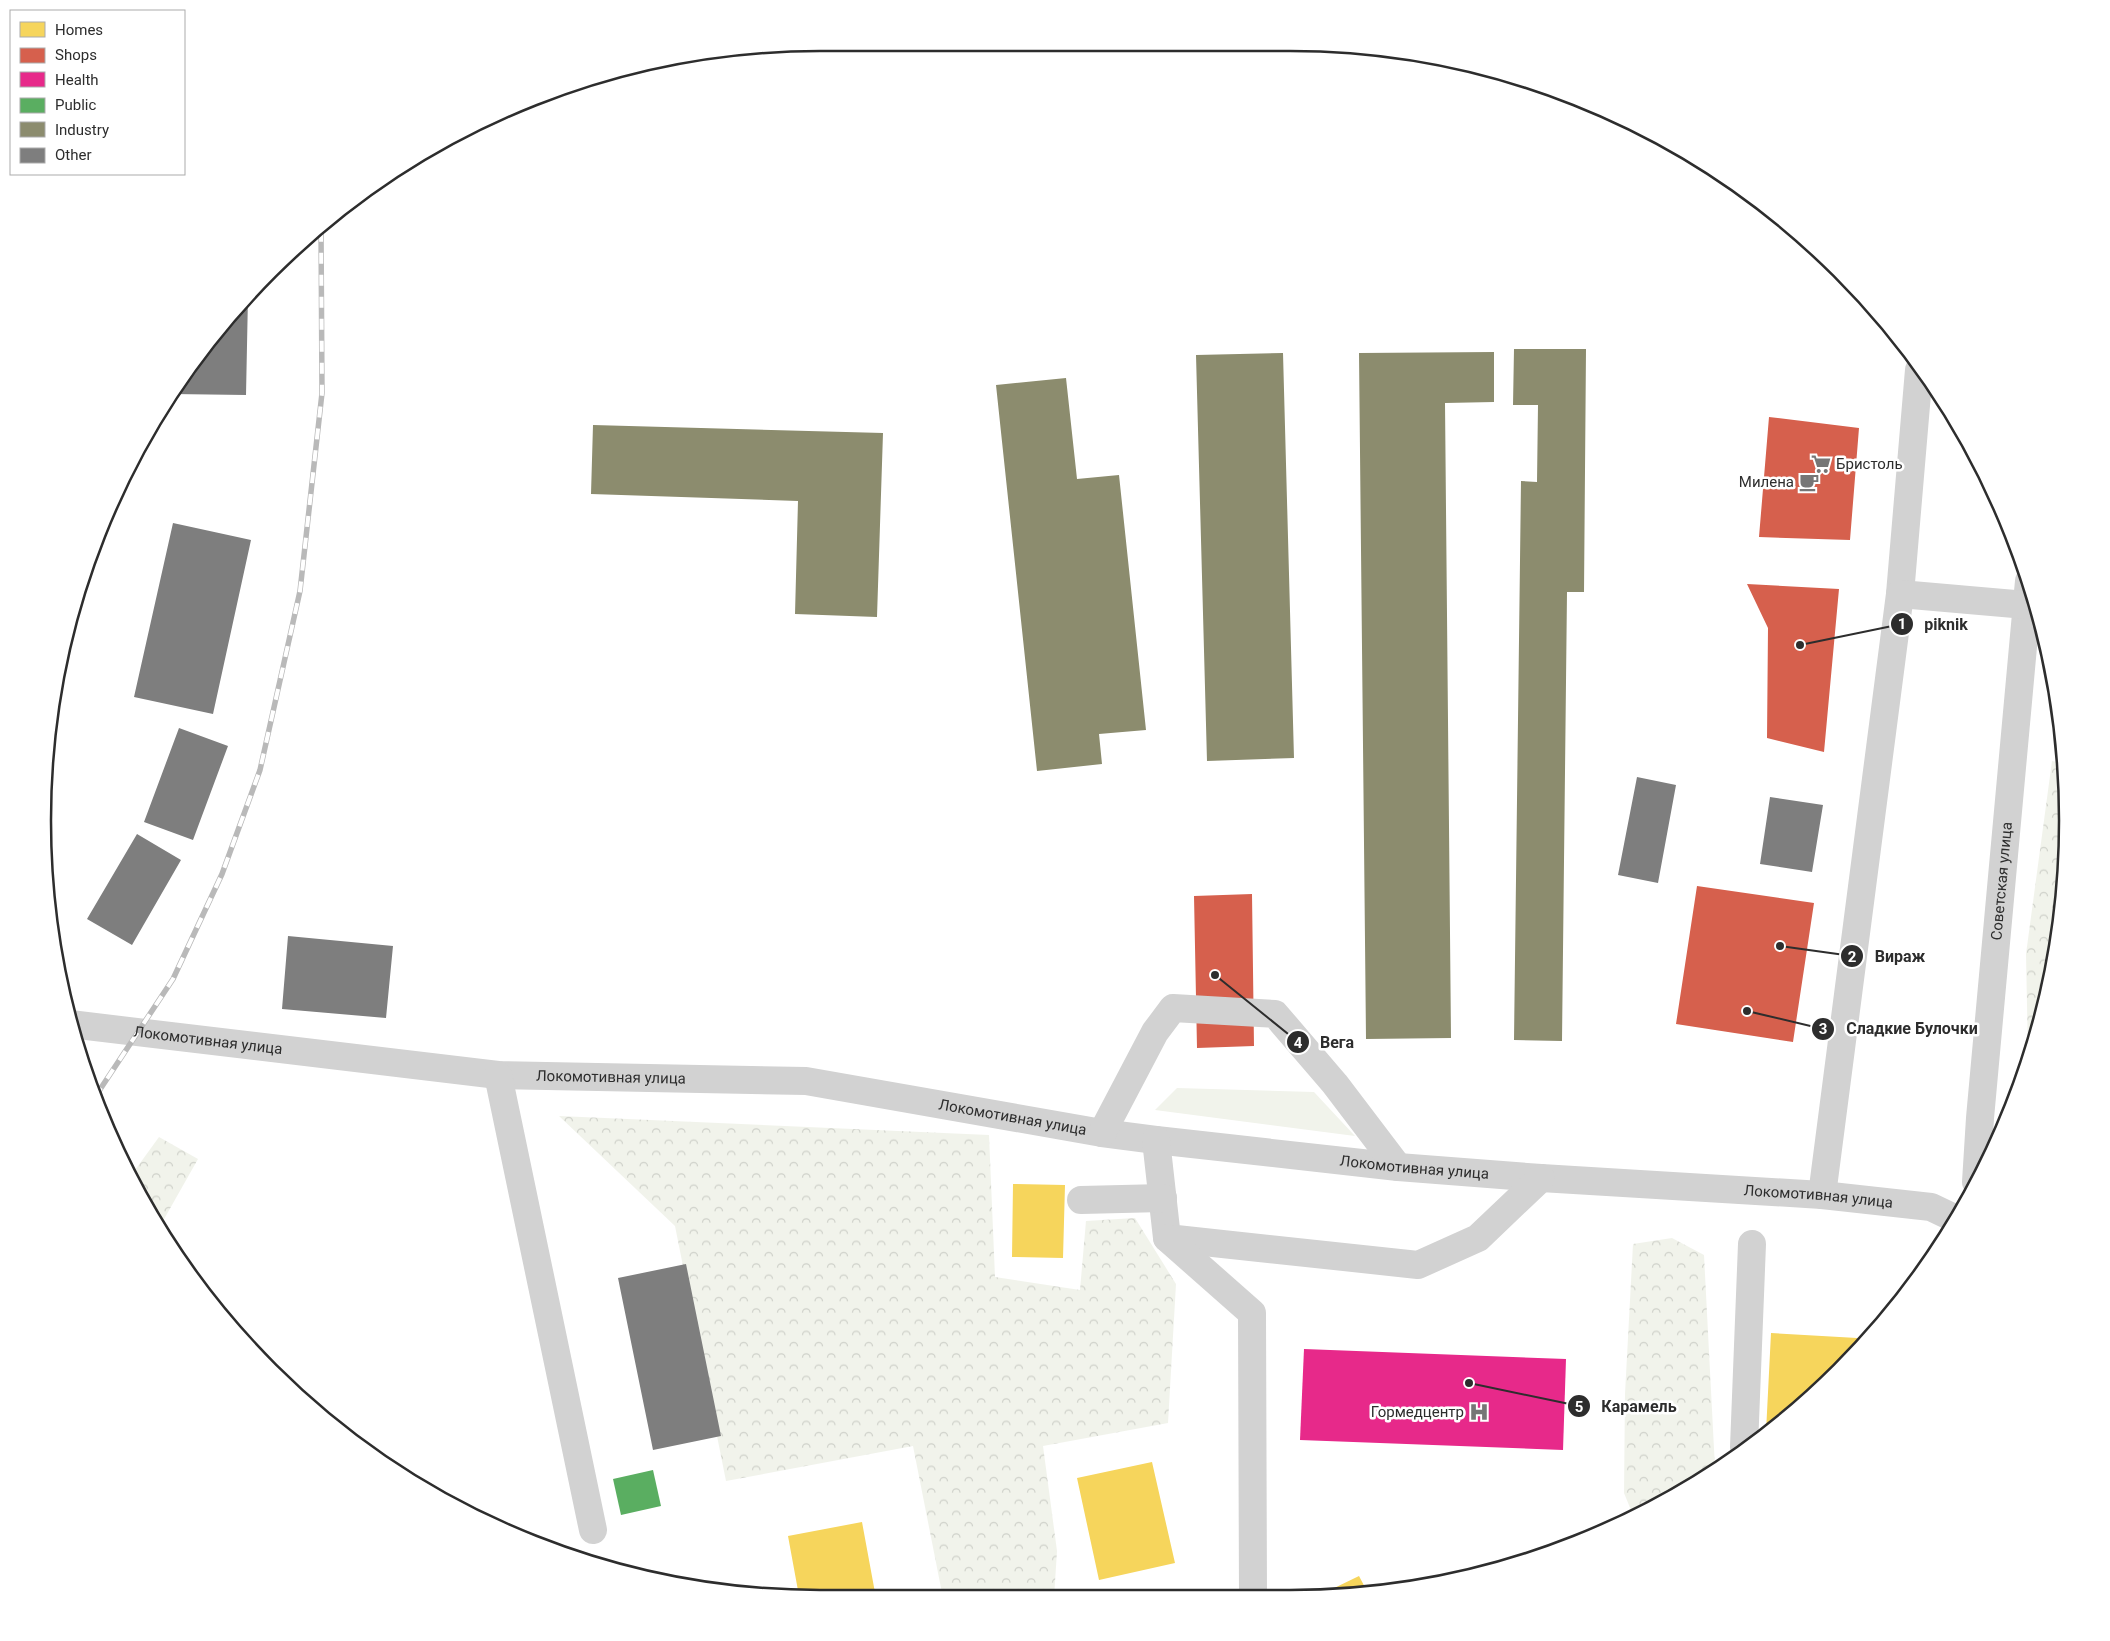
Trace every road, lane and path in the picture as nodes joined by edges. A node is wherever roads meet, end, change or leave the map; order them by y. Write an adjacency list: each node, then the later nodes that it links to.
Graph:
1 (1918, 378): 3 (street)
2 (2024, 593): 3 (street)
3 (1900, 594): 12 (street)
4 (2026, 600): 9 (street, Советская улица)
5 (79, 1025): 6 (street, Локомотивная улица)
6 (498, 1075): 7 (street, Локомотивная улица); 19 (street)
7 (1102, 1133): 8 (street, Локомотивная улица); 10 (street)
8 (1156, 1140): 10 (street, Локомотивная улица); 13 (street)
9 (1977, 1165)
10 (1398, 1167): 11 (street, Локомотивная улица)
11 (1540, 1178): 12 (street, Локомотивная улица); 16 (street)
12 (1822, 1195): 15 (street, Локомотивная улица)
13 (1163, 1198): 14 (street); 16 (street)
14 (1081, 1200)
15 (1949, 1216)
16 (1167, 1238): 20 (street)
17 (1752, 1244): 18 (street)
18 (1744, 1441)
19 (593, 1530)
20 (1253, 1590)

